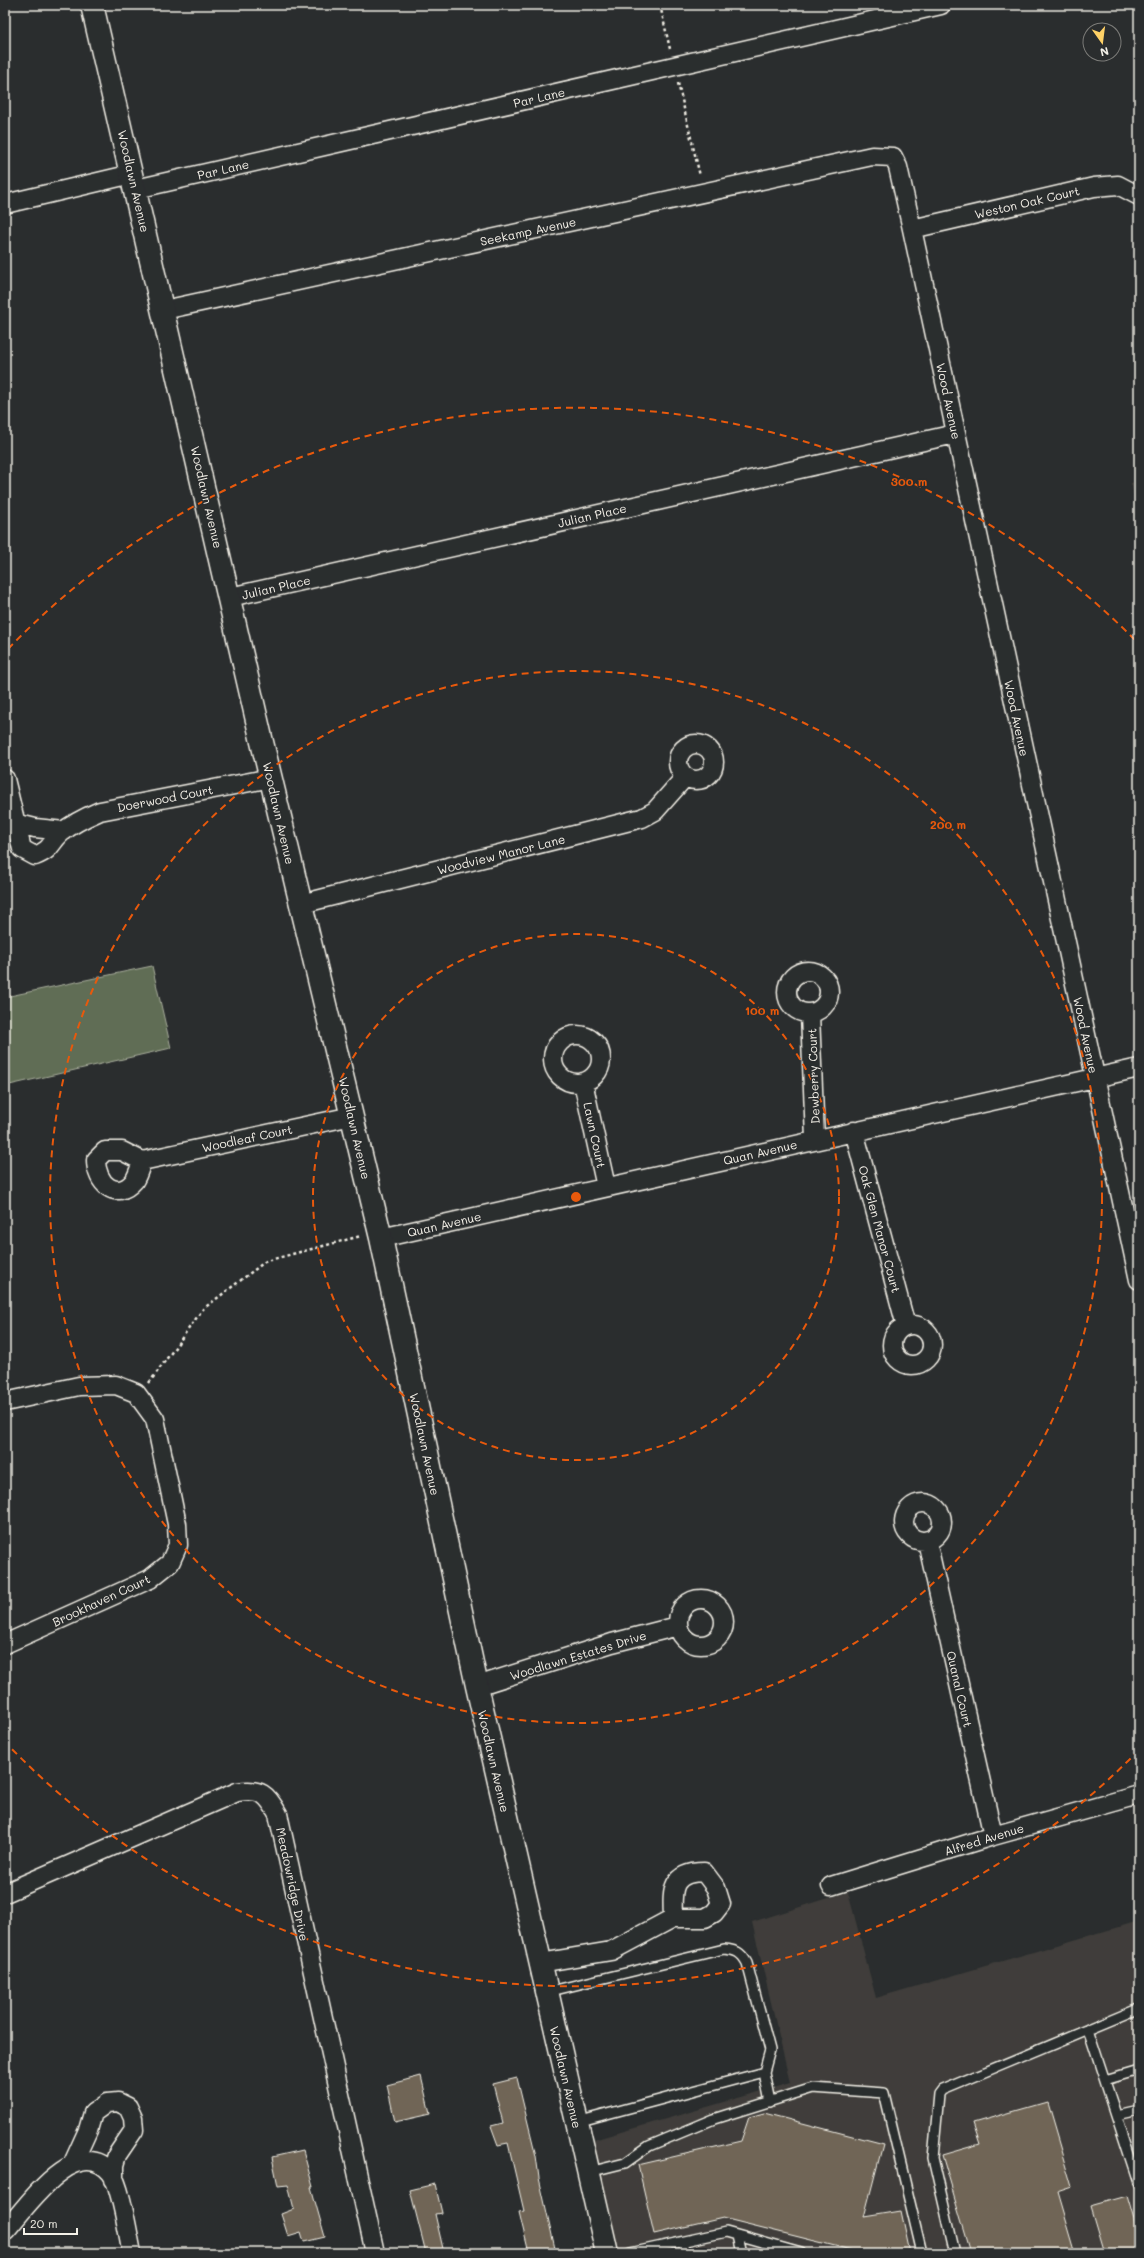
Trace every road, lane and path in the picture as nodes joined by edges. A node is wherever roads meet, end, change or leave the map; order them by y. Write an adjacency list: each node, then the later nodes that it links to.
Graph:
1 (92, 5): 6 (street, Woodlawn Avenue)
2 (660, 5): 4 (path)
3 (941, 5): 4 (street, Par Lane)
4 (674, 66): 6 (street, Par Lane); 7 (path)
5 (893, 157): 7 (street, Seekamp Avenue); 10 (street, Wood Avenue)
6 (134, 181): 9 (street, Par Lane); 11 (street, Woodlawn Avenue)
7 (704, 192): 11 (street, Seekamp Avenue)
8 (1139, 196): 10 (street, Weston Oak Court)
9 (5, 204)
10 (912, 229): 12 (street, Wood Avenue)
11 (164, 310): 13 (street, Woodlawn Avenue)
12 (955, 434): 13 (street, Julian Place); 22 (street, Wood Avenue)
13 (230, 597): 15 (street, Woodlawn Avenue)
14 (685, 777): 19 (street, Woodview Manor Lane)
15 (271, 778): 18 (street, Doerwood Court); 19 (street, Woodlawn Avenue)
16 (5, 779): 17 (street, Doerwood Court)
17 (15, 823): 18 (street); 18 (street, Doerwood Court)
18 (64, 831)
19 (301, 904): 24 (street, Woodlawn Avenue)
20 (810, 1014): 26 (street, Dewberry Court)
21 (1139, 1068): 22 (street, Quan Avenue)
22 (1095, 1078): 25 (street, Quan Avenue); 30 (street, Wood Avenue)
23 (583, 1082): 28 (street, Lawn Court)
24 (352, 1116): 27 (street, Woodleaf Court); 29 (street, Woodlawn Avenue)
25 (854, 1131): 26 (street, Quan Avenue); 31 (street, Oak Glen Manor Court)
26 (815, 1139): 28 (street, Quan Avenue)
27 (142, 1160)
28 (606, 1187): 29 (street, Quan Avenue)
29 (380, 1234): 32 (path); 37 (street, Woodlawn Avenue)
30 (1139, 1280)
31 (906, 1326)
32 (139, 1397): 33 (street); 36 (street, Brookhaven Court)
33 (5, 1402)
34 (927, 1541): 39 (street, Quanal Court)
35 (678, 1626): 37 (street, Woodlawn Estates Drive)
36 (5, 1644)
37 (477, 1686): 43 (street, Woodlawn Avenue)
38 (1139, 1794): 39 (street, Alfred Avenue)
39 (992, 1836): 40 (street, Alfred Avenue)
40 (831, 1886)
41 (5, 1893): 64 (street, Meadowridge Drive)
42 (673, 1918): 43 (street)
43 (540, 1964): 44 (street, Woodlawn Avenue)
44 (547, 1992): 48 (lane); 53 (street, Woodlawn Avenue)
45 (1139, 2008): 46 (lane)
46 (1088, 2028): 49 (lane); 71 (lane)
47 (1139, 2070): 49 (lane)
48 (764, 2072): 50 (lane); 53 (lane)
49 (1105, 2080): 52 (lane)
50 (770, 2102): 56 (lane); 70 (lane)
51 (1139, 2111): 52 (lane)
52 (1117, 2116): 55 (lane)
53 (577, 2122): 56 (street, Woodlawn Avenue)
54 (73, 2163): 57 (street); 57 (street); 59 (street)
55 (1136, 2165): 58 (lane)
56 (588, 2172): 65 (street, Woodlawn Avenue)
57 (114, 2180): 63 (street)
58 (1139, 2185)
59 (5, 2231)
60 (737, 2236): 61 (lane); 62 (lane); 68 (lane)
61 (682, 2242): 66 (lane); 67 (lane)
62 (789, 2251): 69 (lane)
63 (132, 2253)
64 (375, 2253)
65 (607, 2253)
66 (630, 2253)
67 (685, 2253)
68 (741, 2253)
69 (801, 2253)
70 (922, 2253)
71 (955, 2253)

